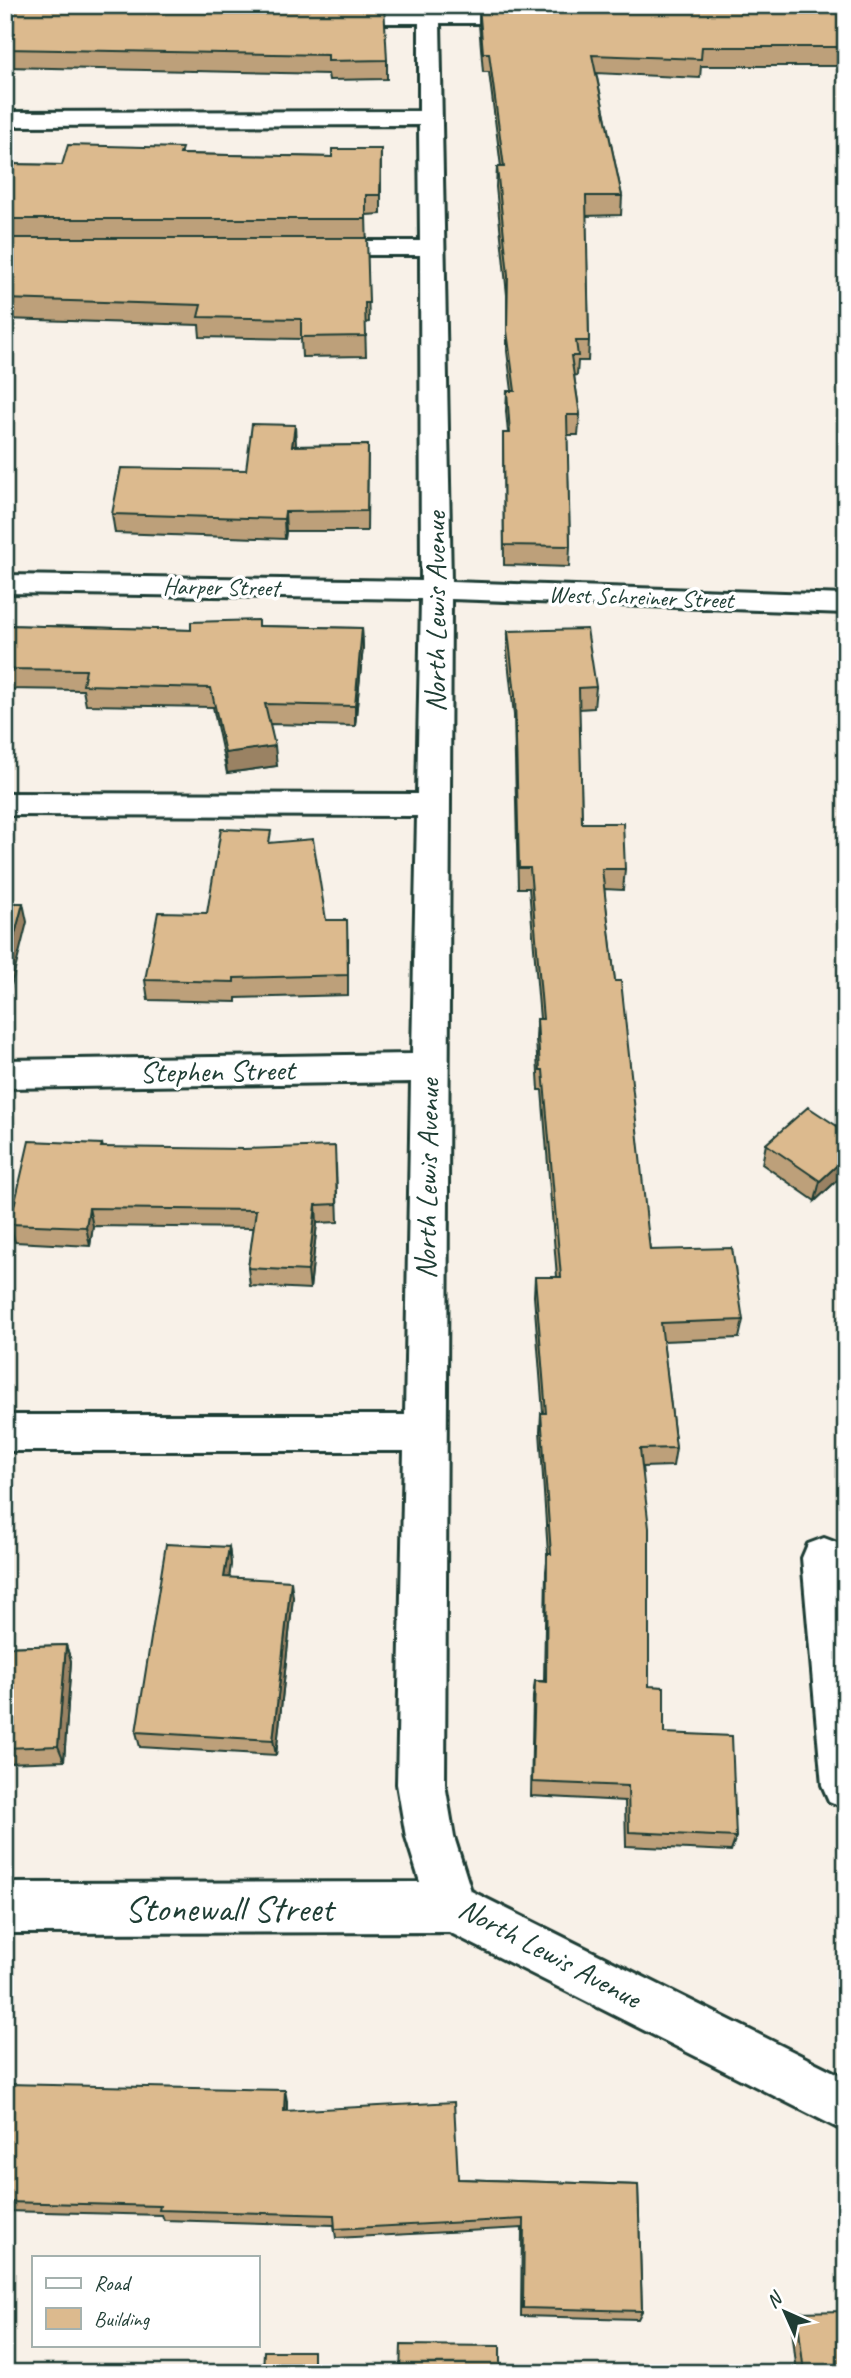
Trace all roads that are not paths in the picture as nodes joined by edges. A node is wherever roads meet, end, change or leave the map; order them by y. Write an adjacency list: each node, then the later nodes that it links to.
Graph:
1 (429, 11): 2 (street); 3 (street); 4 (street, North Lewis Avenue)
2 (306, 16)
3 (554, 16)
4 (431, 118): 5 (street); 7 (street, North Lewis Avenue)
5 (5, 119)
6 (296, 248): 7 (street)
7 (434, 248): 9 (street, North Lewis Avenue)
8 (5, 584): 9 (street, Harper Street)
9 (436, 590): 10 (street, West Schreiner Street); 12 (street, North Lewis Avenue)
10 (846, 604)
11 (5, 804): 12 (street)
12 (433, 805): 13 (street, North Lewis Avenue)
13 (429, 1068): 14 (street, Stephen Street); 16 (street, North Lewis Avenue)
14 (5, 1074)
15 (5, 1433): 16 (street)
16 (424, 1433): 19 (street, North Lewis Avenue)
17 (824, 1559): 18 (street)
18 (846, 1785)
19 (452, 1907): 20 (street, Stonewall Street); 21 (street, North Lewis Avenue)
20 (5, 1908)
21 (846, 2106)

